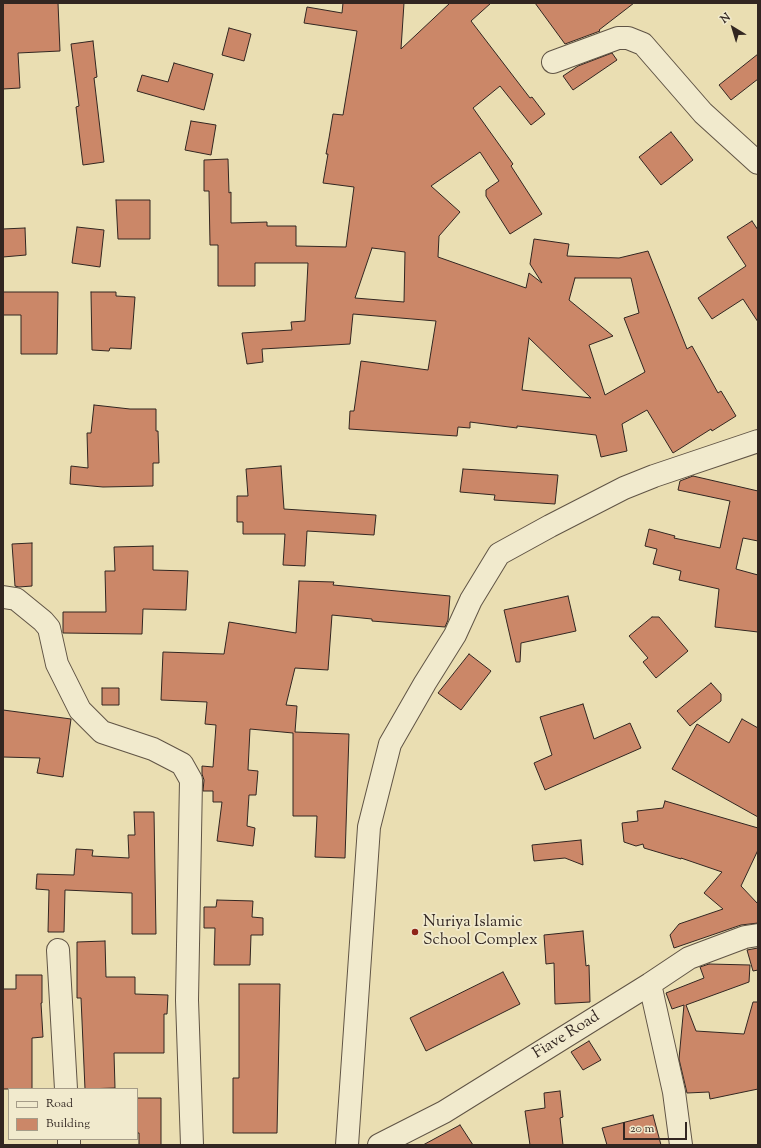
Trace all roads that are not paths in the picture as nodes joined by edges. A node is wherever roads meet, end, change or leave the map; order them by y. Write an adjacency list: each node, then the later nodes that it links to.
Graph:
1 (553, 62): 2 (street)
2 (758, 163)
3 (758, 441): 10 (street)
4 (3, 597): 9 (street)
5 (758, 935): 7 (street, Fiave Road)
6 (58, 950): 8 (street)
7 (650, 984): 11 (street, Fiave Road); 12 (street)
8 (66, 1088)
9 (192, 1145)
10 (347, 1145)
11 (379, 1145)
12 (681, 1145)

